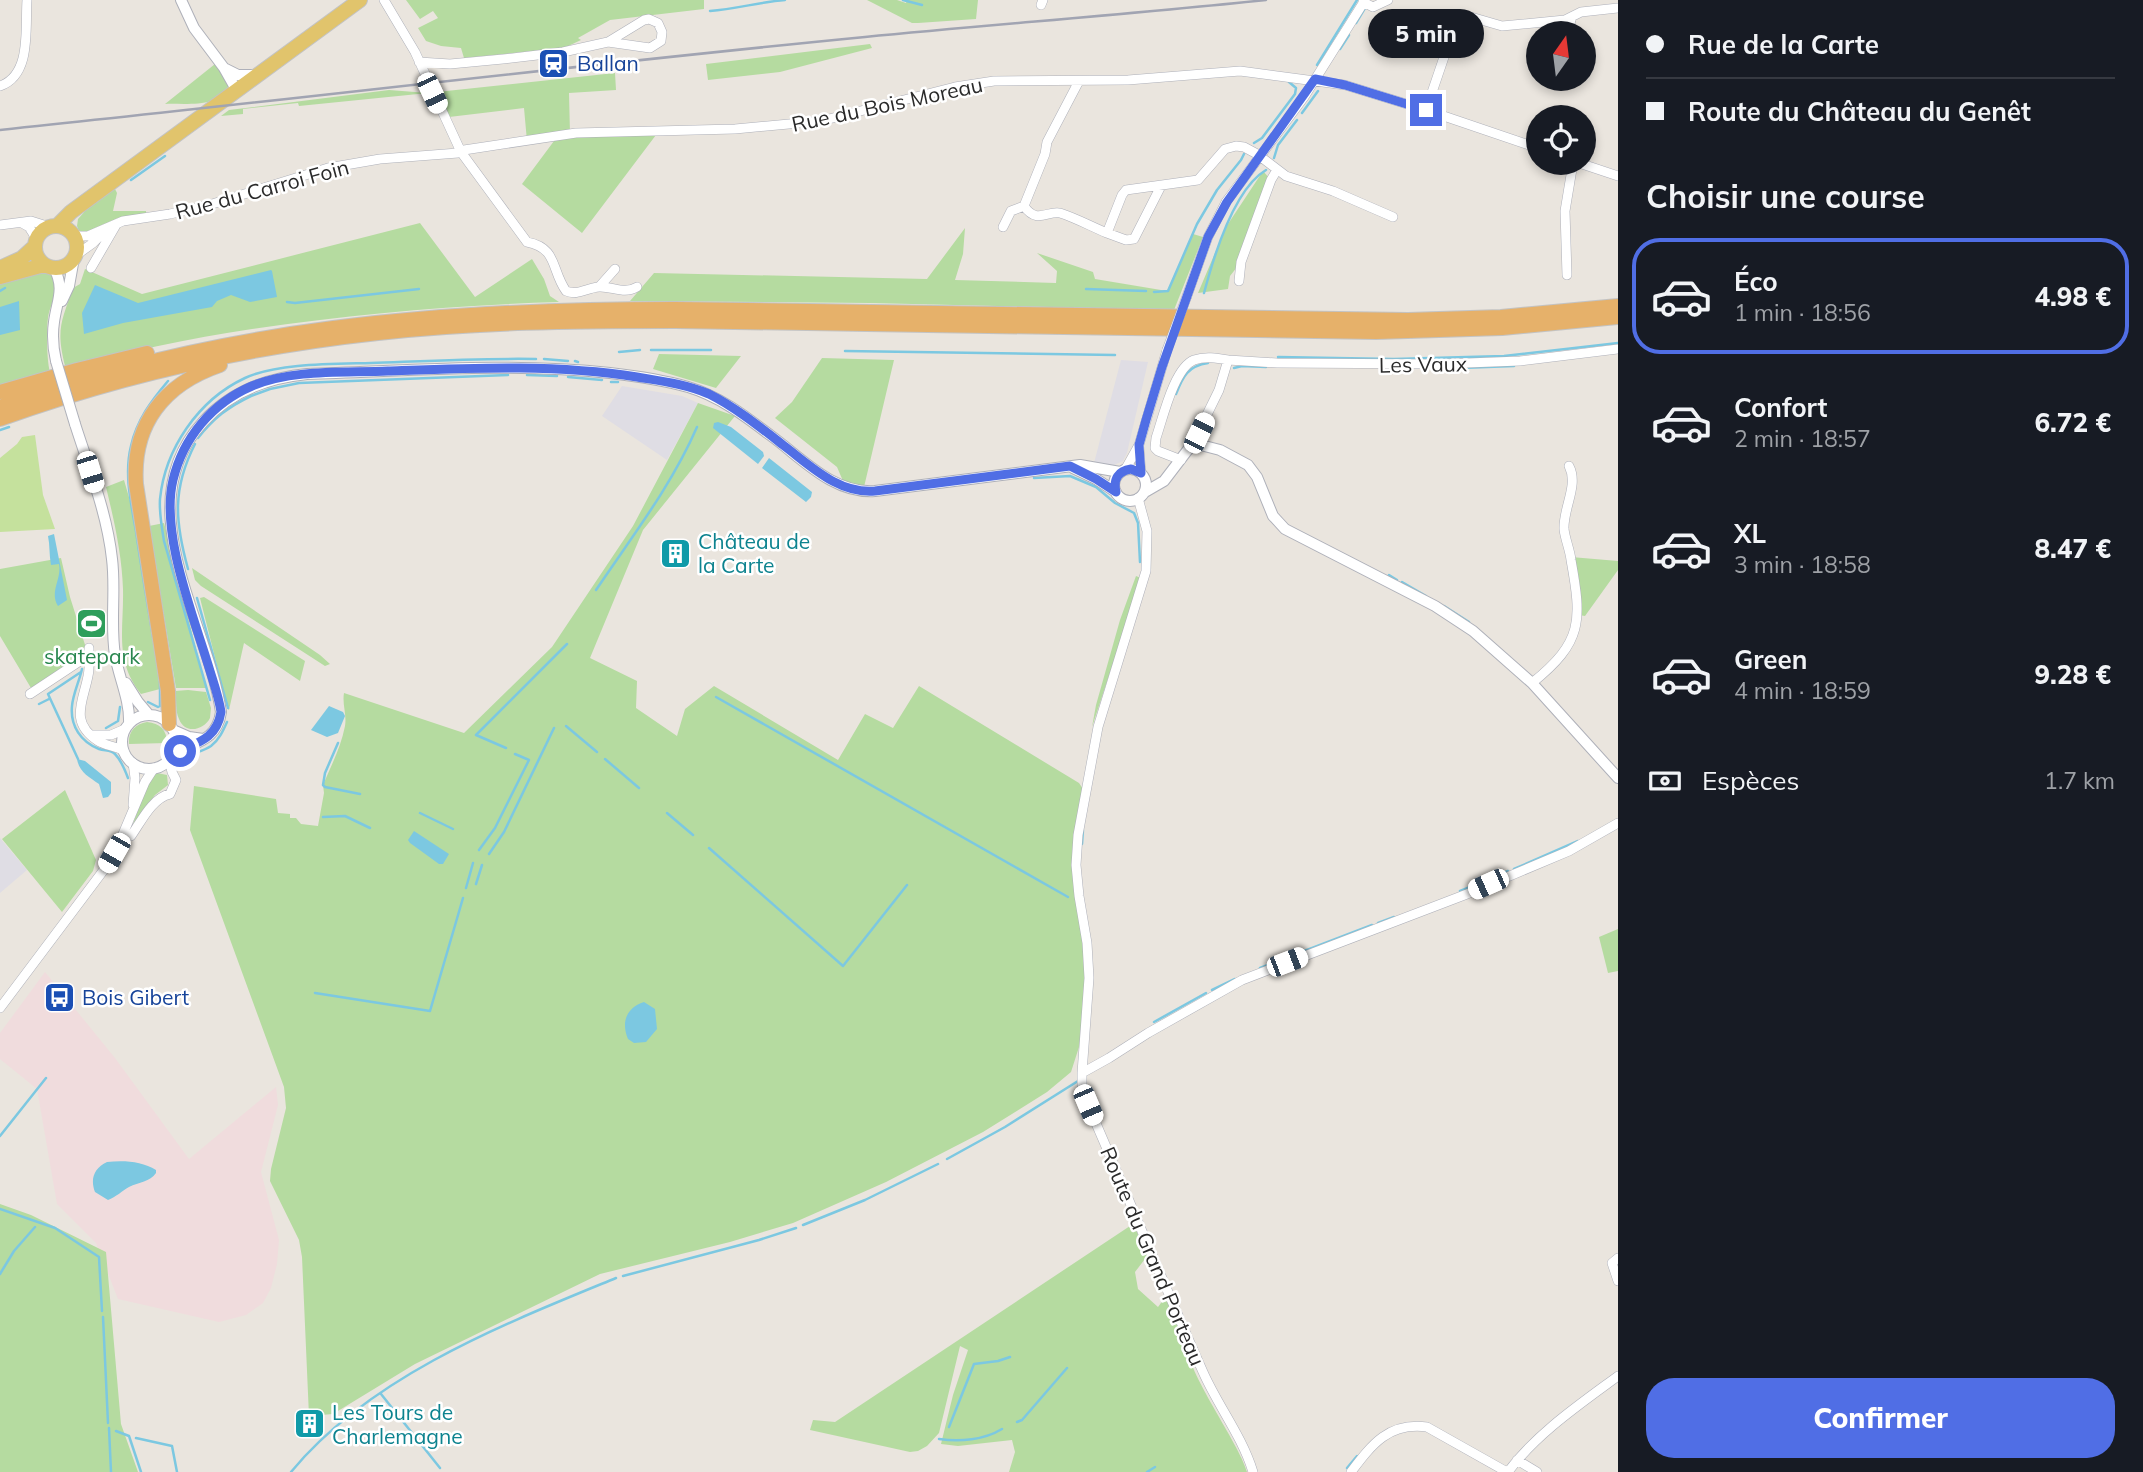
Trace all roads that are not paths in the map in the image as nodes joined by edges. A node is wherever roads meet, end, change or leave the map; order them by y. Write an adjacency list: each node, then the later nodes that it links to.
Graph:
1 (27, 0): 18 (street)
2 (181, 0): 14 (street)
3 (360, 0): 15 (main road)
4 (384, 0): 13 (street)
5 (1388, 0): 6 (street)
6 (1364, 1): 16 (street)
7 (1618, 8): 8 (street)
8 (1571, 18): 9 (street); 20 (street)
9 (1571, 21)
10 (636, 26): 11 (street); 12 (street); 12 (street)
11 (608, 42): 12 (street); 13 (street)
12 (641, 46)
13 (419, 62): 22 (street)
14 (224, 68): 15 (street); 19 (street)
15 (258, 75): 19 (main road)
16 (1315, 79): 17 (street, Rue du Bois Moreau); 20 (street, Rue du Bois Moreau); 23 (street)
17 (1079, 81): 22 (street, Rue du Bois Moreau); 29 (street)
18 (0, 86)
19 (237, 91): 36 (main road)
20 (1426, 110): 21 (street, Rue du Bois Moreau)
21 (1526, 144)
22 (460, 152): 32 (street, Rue du Carroi Foin); 47 (street)
23 (1260, 156): 25 (street); 28 (street); 60 (street, bridge)
24 (1596, 169): 27 (street)
25 (1277, 170): 30 (street); 46 (street)
26 (1571, 175): 44 (street)
27 (1618, 176)
28 (1161, 186): 37 (street); 37 (street)
29 (1024, 206): 34 (street); 37 (street)
30 (1393, 217)
31 (20, 223): 33 (street, Rue du Carroi Foin); 36 (street, Rue du Carroi Foin); 38 (street)
32 (117, 223): 35 (street, Rue du Carroi Foin); 42 (street)
33 (0, 225)
34 (1003, 227)
35 (107, 229): 36 (street, Rue du Carroi Foin); 39 (street, Rue du Carroi Foin)
36 (63, 230): 38 (main road); 39 (main road)
37 (1107, 233)
38 (35, 243): 40 (main road); 41 (main road)
39 (75, 257): 40 (main road); 50 (street)
40 (49, 266): 45 (main road); 50 (street)
41 (0, 268)
42 (91, 268)
43 (615, 269): 47 (street)
44 (1567, 275)
45 (0, 277)
46 (1239, 281)
47 (599, 287): 48 (street)
48 (633, 287)
49 (1618, 306): 52 (highway)
50 (57, 309): 69 (street, bridge)
51 (1618, 317): 53 (highway)
52 (237, 342): 56 (highway); 57 (highway)
53 (270, 348): 58 (highway); 74 (highway)
54 (1618, 349): 55 (street, Les Vaux)
55 (1228, 360): 59 (street); 61 (street, Les Vaux)
56 (0, 392)
57 (0, 407)
58 (0, 419)
59 (1193, 443): 61 (street); 70 (street)
60 (1139, 445): 64 (street); 66 (street)
61 (1181, 460): 65 (street)
62 (1070, 466): 64 (street); 67 (street); 76 (street)
63 (1569, 466): 70 (street)
64 (1122, 471): 66 (street); 67 (street)
65 (1170, 472): 66 (street); 68 (street)
66 (1143, 475): 68 (street)
67 (1116, 492): 68 (street)
68 (1141, 495): 87 (street, Route du Grand Porteau)
69 (121, 676): 72 (street); 73 (street)
70 (1532, 683): 82 (street)
71 (30, 694): 75 (street)
72 (149, 715): 73 (street); 74 (street)
73 (127, 726): 75 (street); 77 (street)
74 (171, 727): 76 (street); 78 (street)
75 (92, 735): 77 (street)
76 (203, 739): 78 (street)
77 (124, 751): 79 (street)
78 (171, 757): 80 (street); 81 (street)
79 (133, 763): 80 (street); 83 (street)
80 (156, 767): 81 (street); 83 (street)
81 (172, 772): 85 (street)
82 (1618, 778)
83 (133, 807): 86 (street)
84 (1618, 823): 87 (street)
85 (131, 836)
86 (0, 1008)
87 (1082, 1073): 92 (street, Route du Grand Porteau)
88 (1618, 1258): 89 (street)
89 (1618, 1281)
90 (1618, 1376): 91 (street)
91 (1517, 1460): 94 (street); 95 (street)
92 (1253, 1472)
93 (1351, 1472): 94 (street)
94 (1508, 1472)
95 (1537, 1472)

